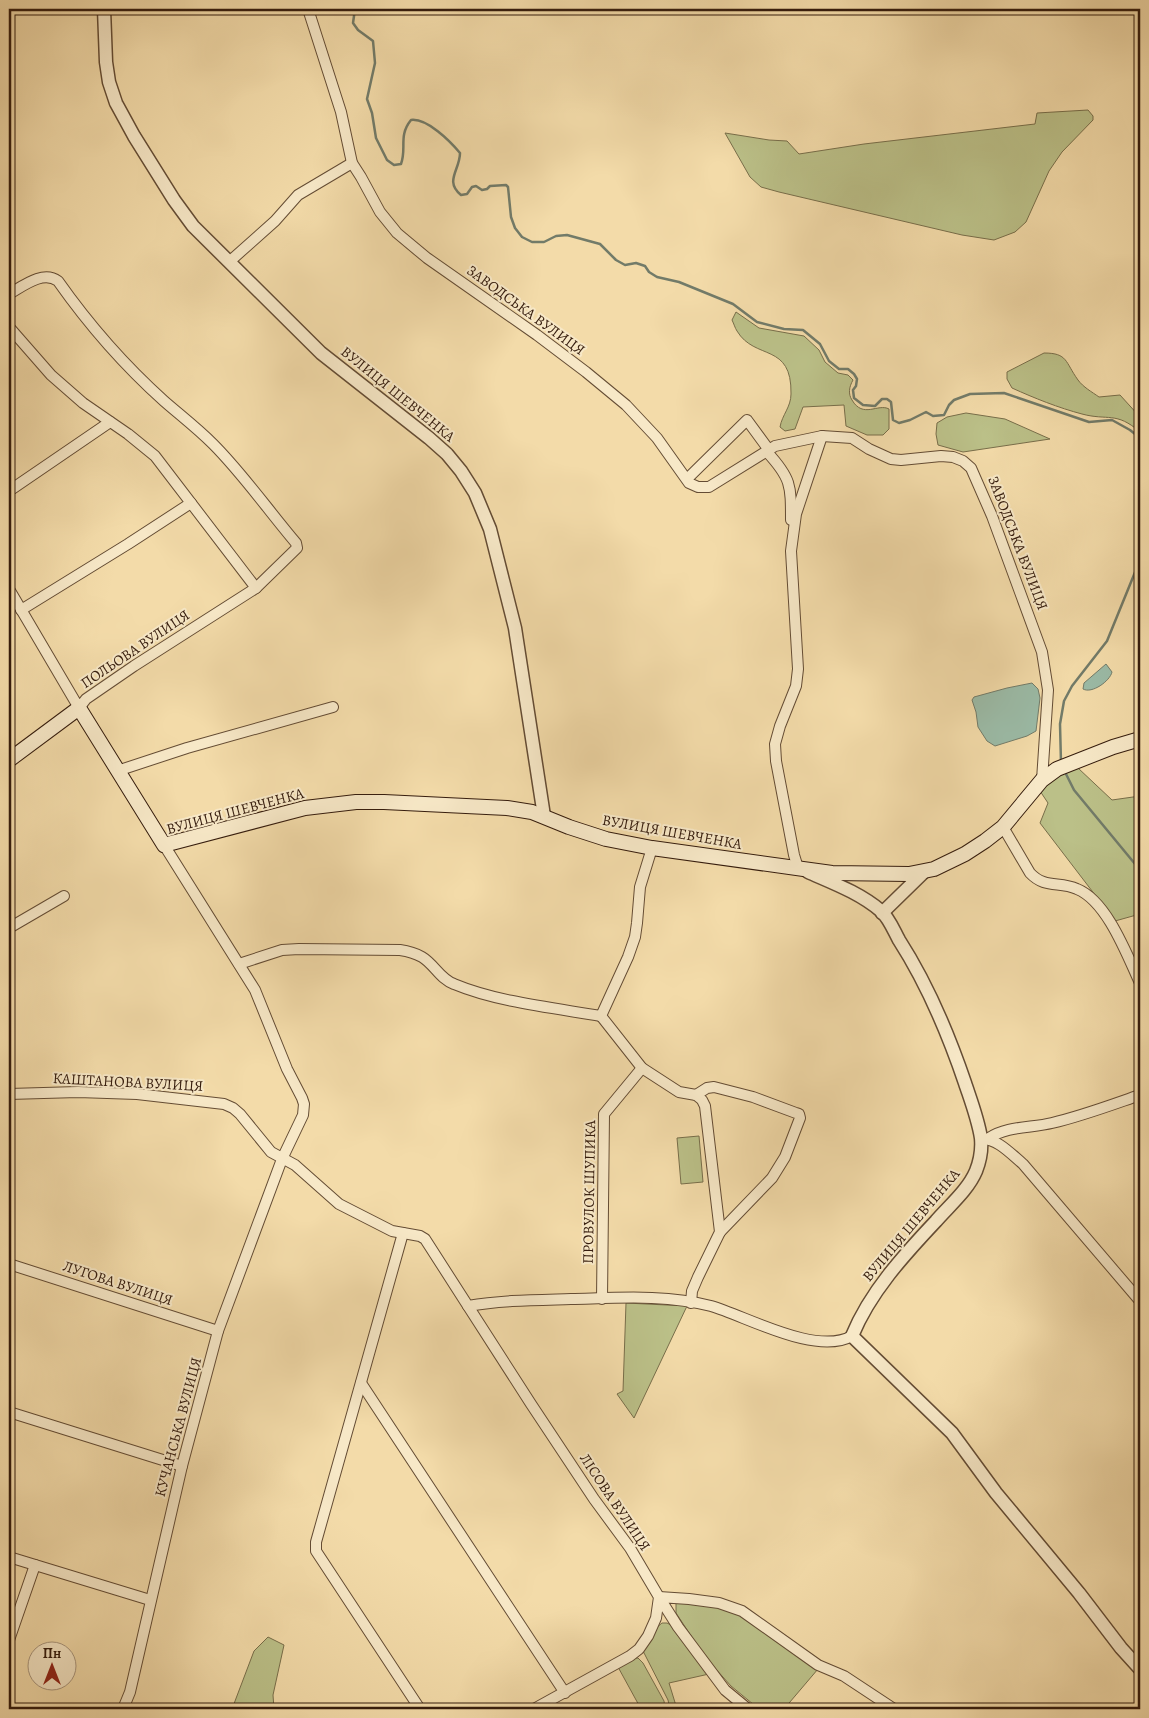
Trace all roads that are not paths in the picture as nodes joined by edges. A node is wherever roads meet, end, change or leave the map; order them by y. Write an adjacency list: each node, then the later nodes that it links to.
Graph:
1 (104, 9): 4 (street, ВУЛИЦЯ ШЕВЧЕНКА)
2 (308, 9): 3 (street, ЗАВОДСЬКА ВУЛИЦЯ)
3 (352, 163): 4 (street); 10 (street, ЗАВОДСЬКА ВУЛИЦЯ)
4 (229, 262): 23 (street, ВУЛИЦЯ ШЕВЧЕНКА)
5 (9, 294): 14 (street, ПОЛЬОВА ВУЛИЦЯ)
6 (9, 327): 7 (street)
7 (110, 422): 11 (street); 12 (street)
8 (822, 436): 9 (street, ЗАВОДСЬКА ВУЛИЦЯ); 13 (street); 22 (street, ЗАВОДСЬКА ВУЛИЦЯ)
9 (768, 451): 10 (street, ЗАВОДСЬКА ВУЛИЦЯ); 10 (street); 13 (street)
10 (687, 479)
11 (9, 492)
12 (191, 503): 14 (street); 16 (street)
13 (791, 551): 27 (street)
14 (256, 588): 18 (street, ПОЛЬОВА ВУЛИЦЯ)
15 (9, 589): 16 (street, ПОЛЬОВА ВУЛИЦЯ)
16 (21, 610): 18 (street, ПОЛЬОВА ВУЛИЦЯ)
17 (333, 707): 21 (street)
18 (79, 708): 20 (main road); 21 (main road)
19 (1140, 739): 22 (main road, ВУЛИЦЯ ШЕВЧЕНКА)
20 (9, 760)
21 (117, 771): 25 (main road)
22 (1042, 780): 24 (main road, ВУЛИЦЯ ШЕВЧЕНКА)
23 (544, 816): 25 (main road, ВУЛИЦЯ ШЕВЧЕНКА); 26 (main road, ВУЛИЦЯ ШЕВЧЕНКА)
24 (1002, 827): 28 (main road, ВУЛИЦЯ ШЕВЧЕНКА); 33 (street)
25 (164, 845): 32 (street, ВУЛИЦЯ ШЕВЧЕНКА)
26 (652, 848): 27 (main road, ВУЛИЦЯ ШЕВЧЕНКА); 34 (street)
27 (798, 868): 28 (main road, ВУЛИЦЯ ШЕВЧЕНКА); 30 (street, ВУЛИЦЯ ШЕВЧЕНКА)
28 (923, 873): 30 (street, ВУЛИЦЯ ШЕВЧЕНКА)
29 (64, 896): 31 (street)
30 (882, 913): 39 (street, ВУЛИЦЯ ШЕВЧЕНКА)
31 (9, 928)
32 (239, 964): 34 (street); 40 (street, ВУЛИЦЯ ШЕВЧЕНКА)
33 (1140, 983)
34 (600, 1016): 35 (street)
35 (642, 1068): 37 (street); 44 (street, ПРОВУЛОК ШУПИКА)
36 (9, 1094): 40 (street, КАШТАНОВА ВУЛИЦЯ)
37 (696, 1095): 41 (street); 41 (street)
38 (1140, 1095): 39 (street)
39 (985, 1138): 45 (street); 49 (street, ВУЛИЦЯ ШЕВЧЕНКА)
40 (282, 1159): 42 (street, КАШТАНОВА ВУЛИЦЯ); 48 (street, КУЧАНСЬКА ВУЛИЦЯ)
41 (720, 1232): 46 (street)
42 (403, 1233): 47 (street, ЛІСОВА ВУЛИЦЯ); 50 (street)
43 (9, 1264): 48 (street, ЛУГОВА ВУЛИЦЯ)
44 (602, 1299): 46 (street); 47 (street)
45 (1140, 1301)
46 (691, 1303): 49 (street)
47 (468, 1306): 55 (street, ЛІСОВА ВУЛИЦЯ)
48 (218, 1332): 52 (street, КУЧАНСЬКА ВУЛИЦЯ)
49 (852, 1336): 58 (street)
50 (361, 1382): 59 (street); 61 (street)
51 (9, 1412): 52 (street)
52 (182, 1466): 56 (street, КУЧАНСЬКА ВУЛИЦЯ)
53 (9, 1557): 54 (street)
54 (35, 1565): 56 (street); 57 (street)
55 (659, 1597): 59 (street); 63 (street, ЛІСОВА ВУЛИЦЯ); 64 (street)
56 (150, 1600): 60 (street, КУЧАНСЬКА ВУЛИЦЯ)
57 (9, 1640)
58 (1140, 1669)
59 (565, 1693): 62 (street)
60 (123, 1709)
61 (420, 1709)
62 (534, 1709)
63 (748, 1709)
64 (894, 1709)

